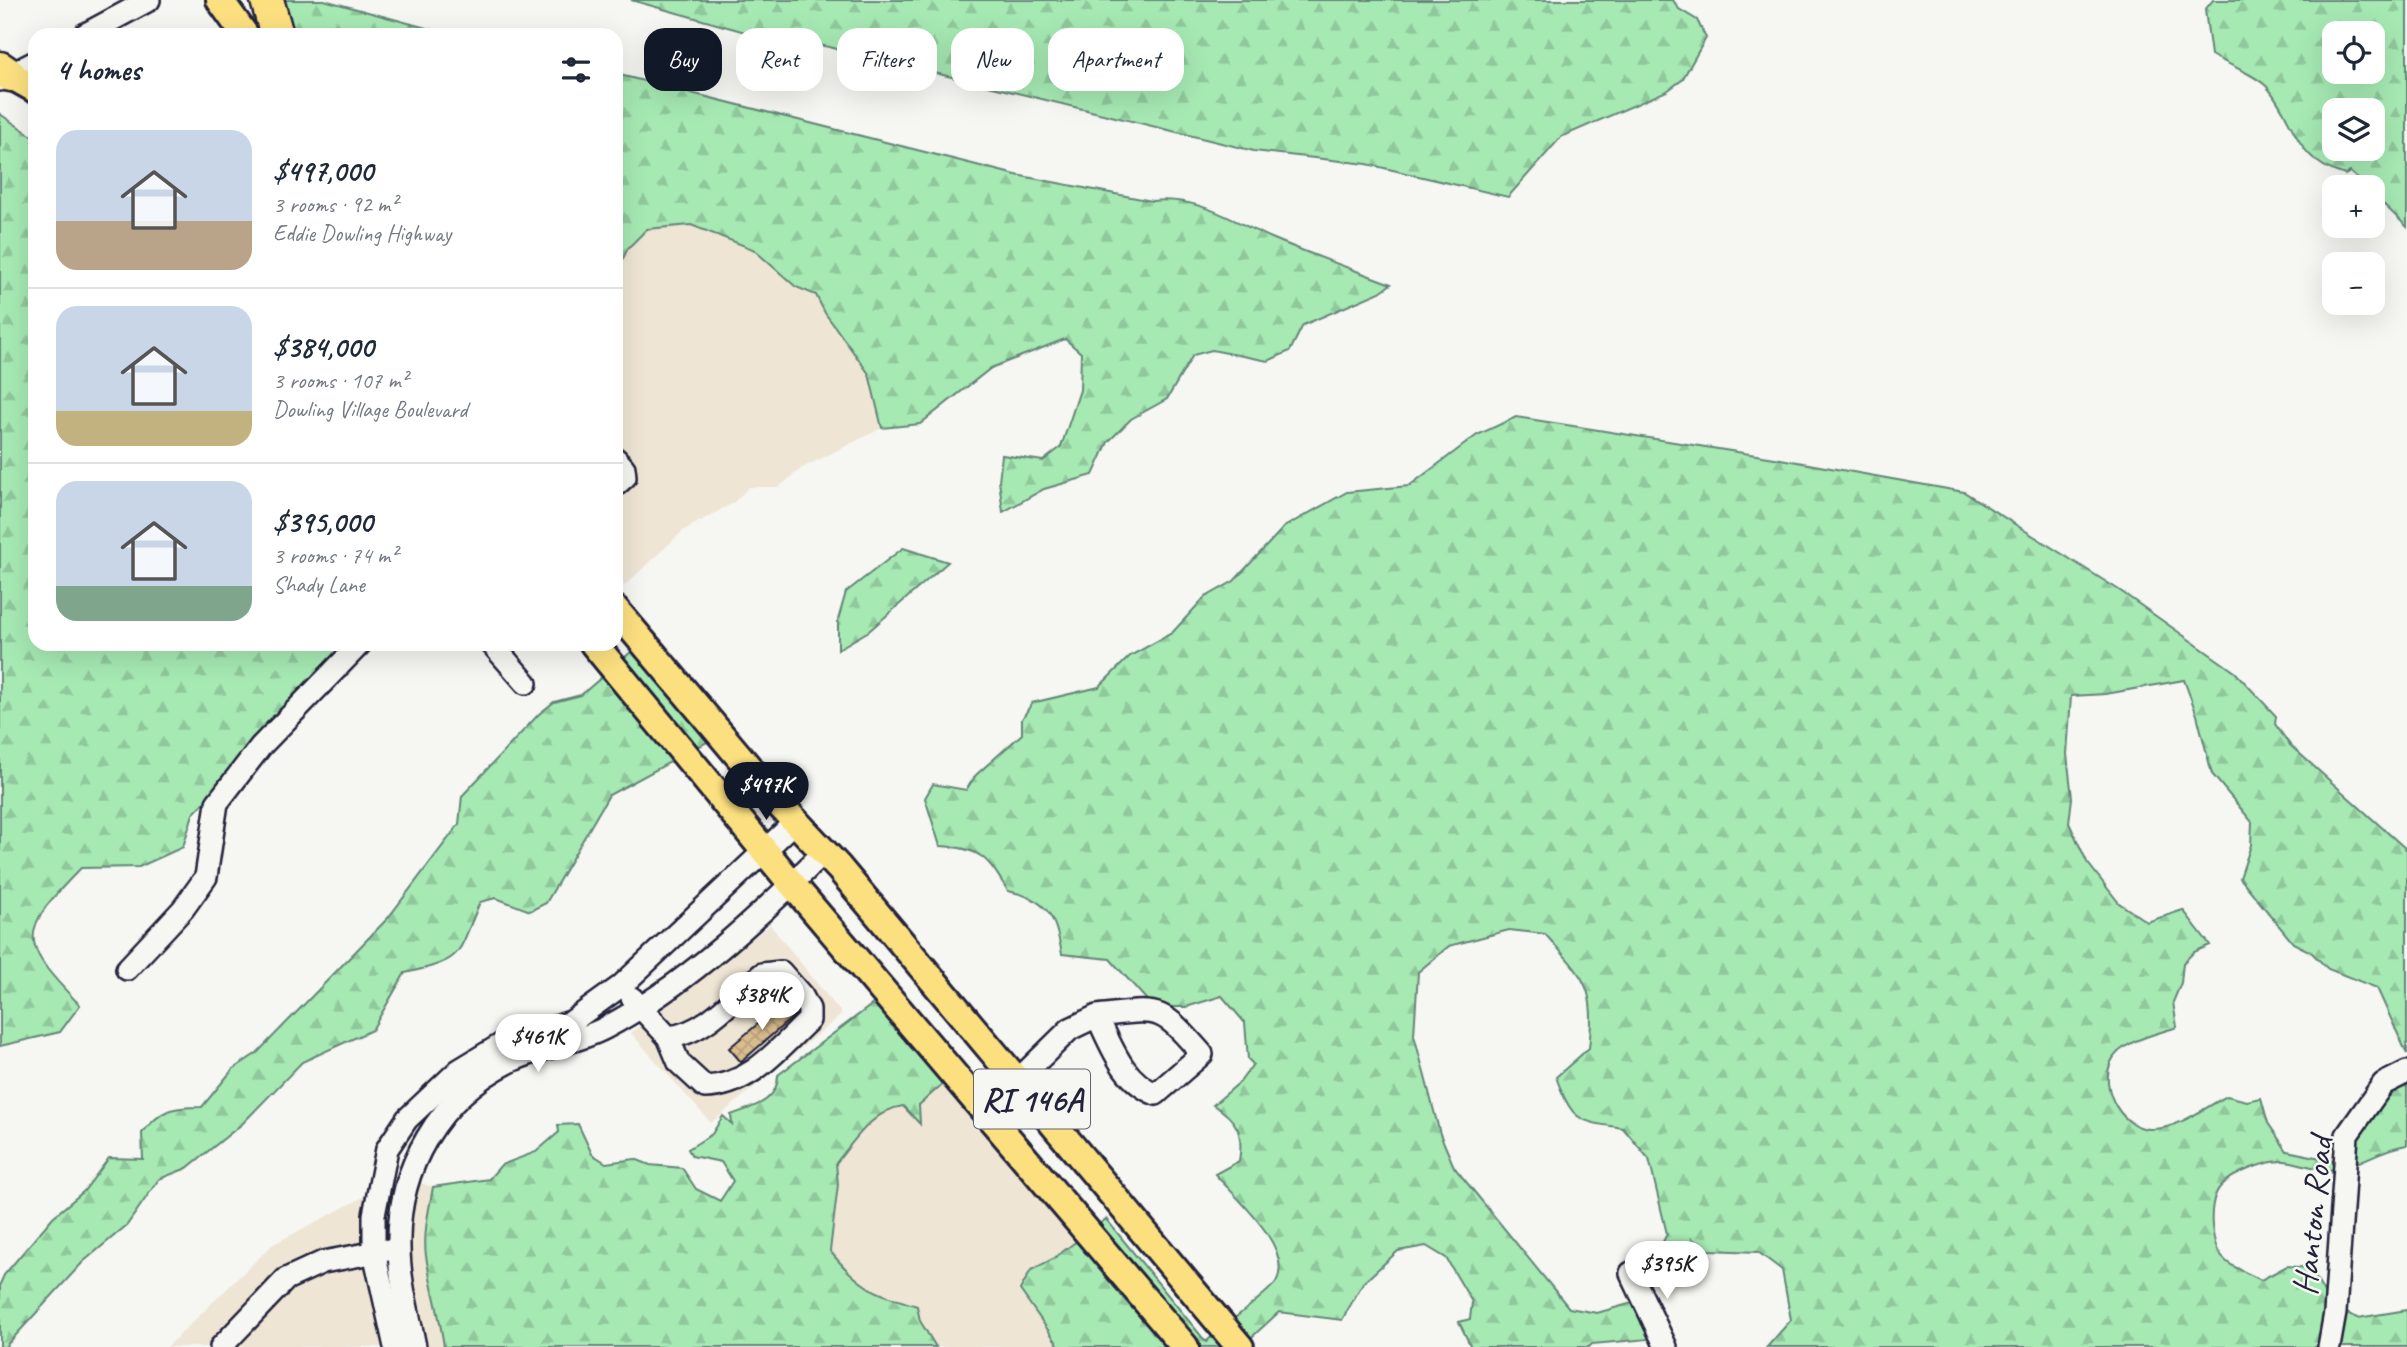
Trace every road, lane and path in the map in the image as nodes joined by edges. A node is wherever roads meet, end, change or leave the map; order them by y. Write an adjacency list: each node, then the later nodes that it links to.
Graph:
1 (149, 0): 4 (street)
2 (220, 0): 5 (main road)
3 (267, 0): 6 (highway)
4 (97, 28)
5 (240, 28)
6 (275, 28)
7 (623, 618): 12 (main road, RI 146A)
8 (353, 651): 16 (street)
9 (498, 651): 11 (street)
10 (600, 651): 13 (main road, RI 146A)
11 (526, 683)
12 (795, 822): 13 (street); 14 (main road, RI 146A)
13 (767, 851): 15 (main road, RI 146A); 17 (street)
14 (824, 852): 15 (street); 22 (main road, RI 146A)
15 (792, 884): 18 (street); 29 (main road, RI 146A)
16 (127, 969)
17 (621, 986): 18 (street); 24 (street)
18 (640, 1007): 20 (street); 23 (street)
19 (1097, 1016): 19 (street); 22 (street)
20 (668, 1037): 20 (street)
21 (2407, 1072): 32 (street, Hanton Road)
22 (1017, 1081): 30 (main road, RI 146A)
23 (399, 1248): 24 (street); 28 (street)
24 (374, 1252): 26 (street); 27 (street)
25 (1631, 1273): 31 (street)
26 (221, 1347)
27 (395, 1347)
28 (415, 1347)
29 (1185, 1347)
30 (1240, 1347)
31 (1666, 1347)
32 (2329, 1347)

